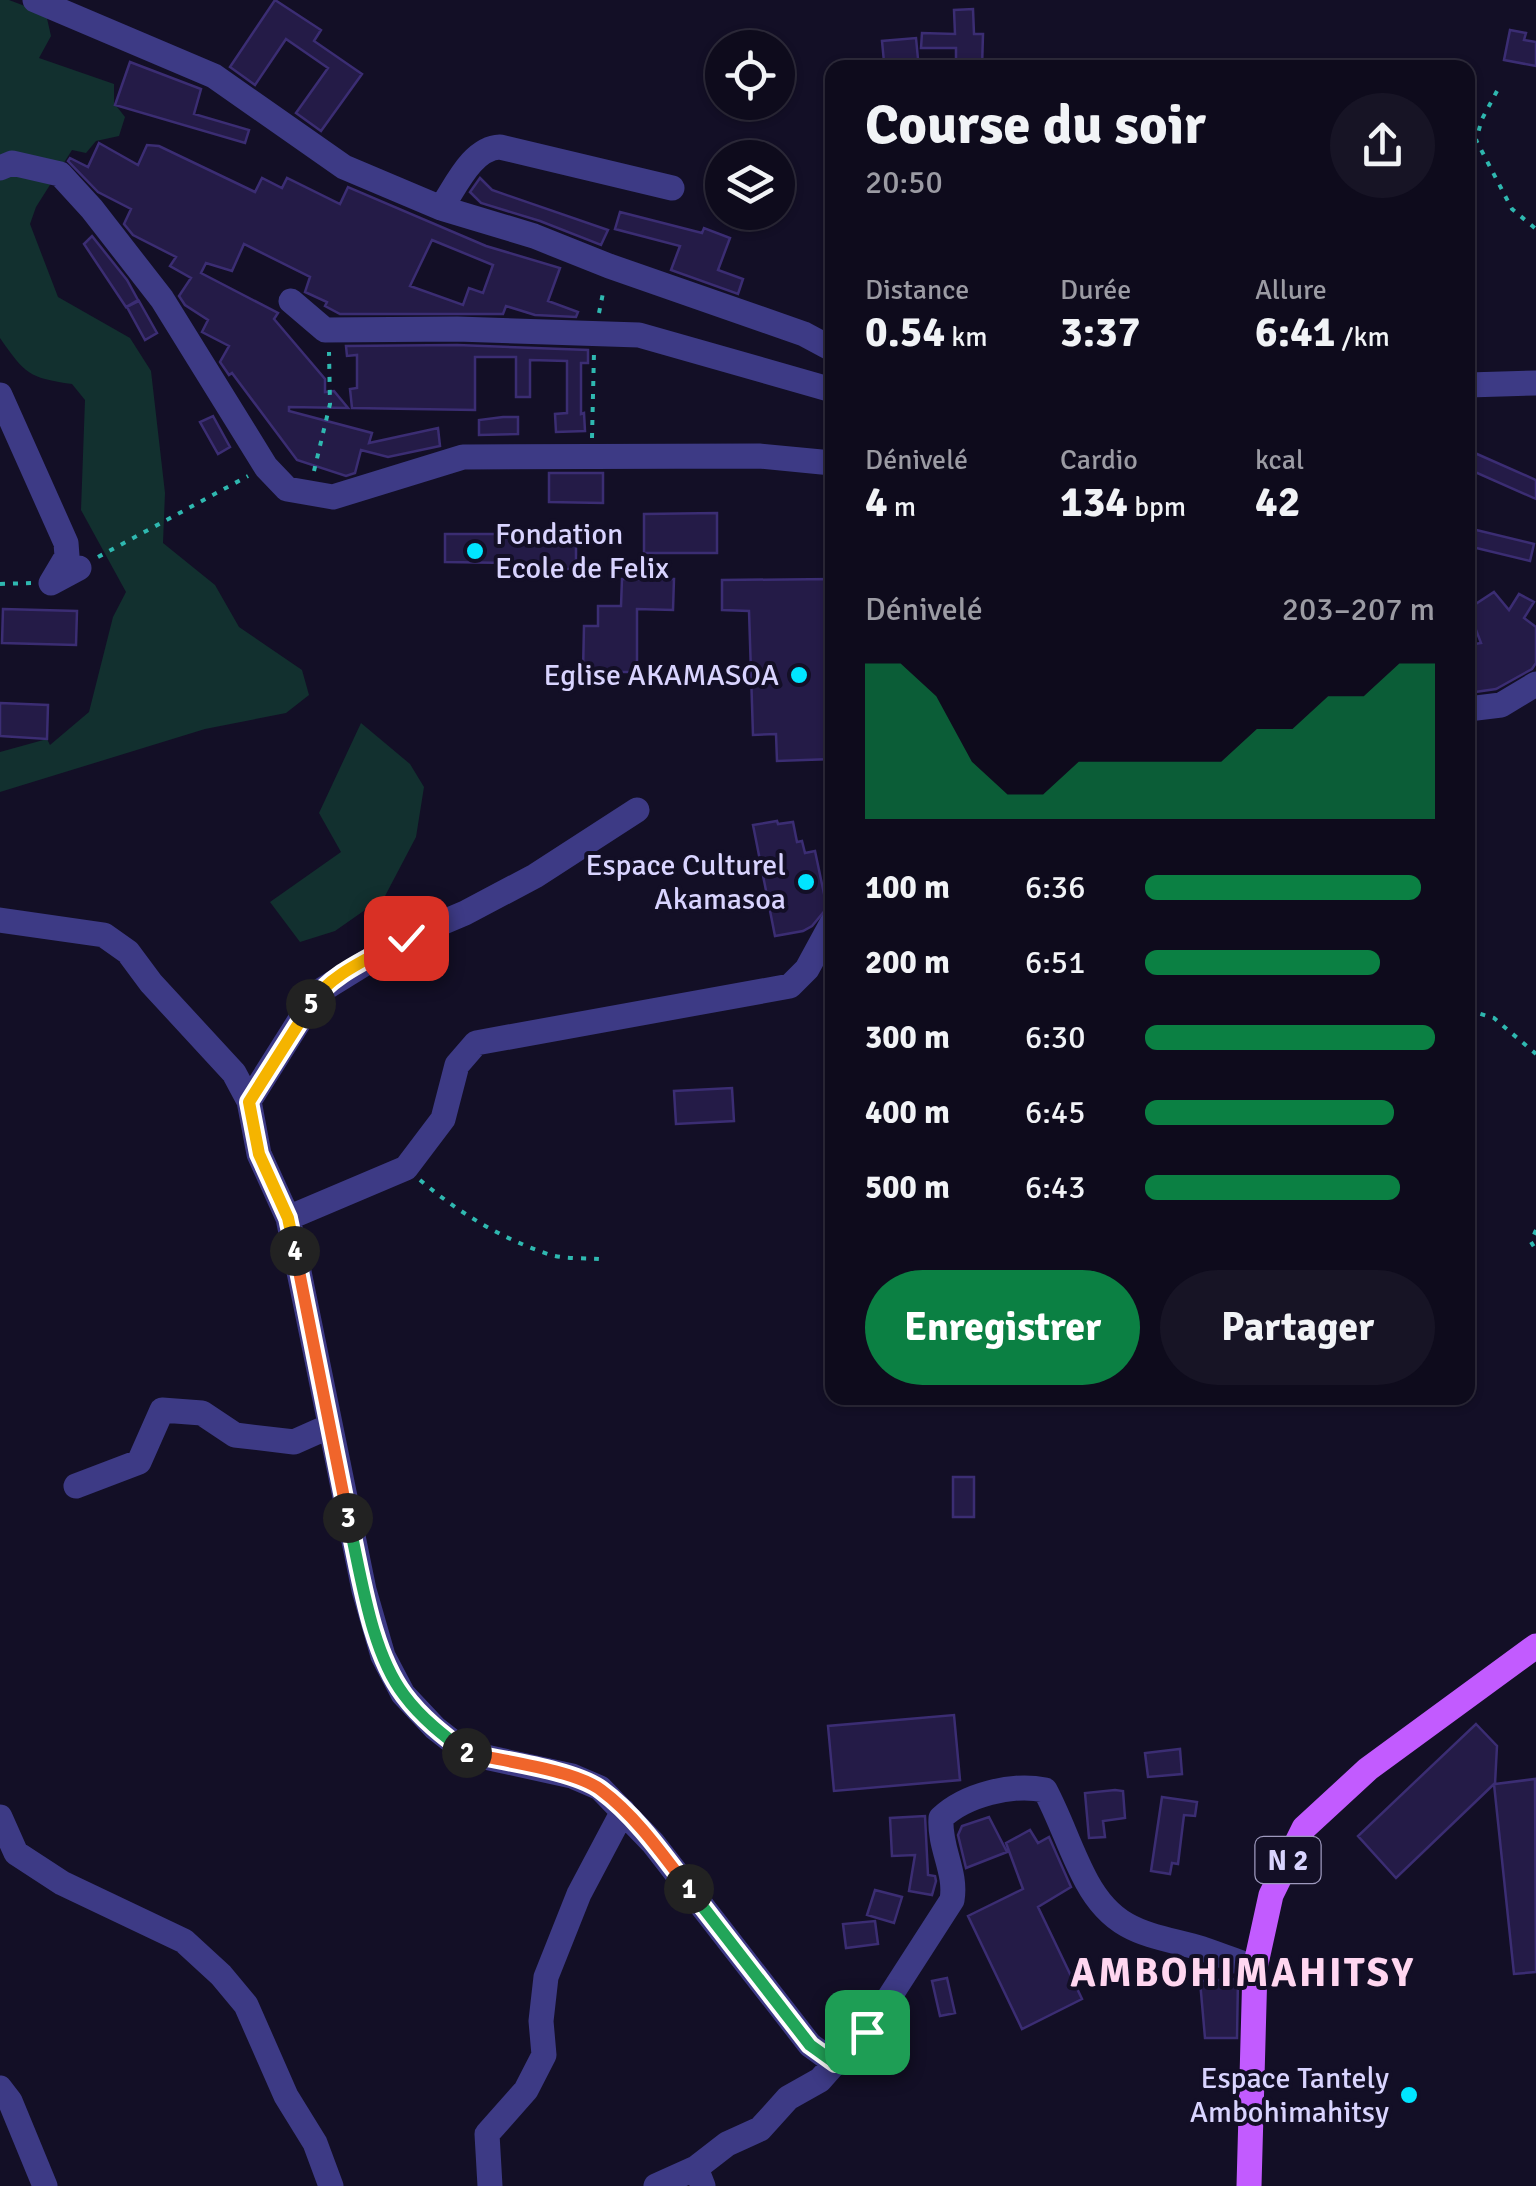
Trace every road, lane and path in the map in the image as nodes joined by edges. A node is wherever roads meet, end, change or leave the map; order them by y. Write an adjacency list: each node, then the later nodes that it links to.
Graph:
1 (36, 0): 5 (street)
2 (1497, 91): 6 (path)
3 (0, 168): 18 (street)
4 (672, 188): 5 (street)
5 (442, 208): 7 (street)
6 (1536, 229)
7 (609, 266): 10 (path); 11 (street)
8 (291, 301): 9 (street)
9 (324, 330): 10 (street); 19 (path)
10 (594, 336): 14 (street); 16 (path)
11 (825, 346)
12 (1536, 383): 13 (street)
13 (1475, 384)
14 (825, 388)
15 (1, 400): 21 (street)
16 (592, 458): 17 (street); 19 (street)
17 (825, 462)
18 (266, 467): 19 (street); 20 (path)
19 (308, 495)
20 (79, 568): 21 (street)
21 (51, 583): 22 (path)
22 (0, 584)
23 (1536, 684): 24 (street)
24 (1475, 707)
25 (637, 810): 30 (street)
26 (0, 920): 30 (street)
27 (825, 936): 31 (street)
28 (1475, 1012): 29 (path)
29 (1536, 1054)
30 (249, 1102): 32 (street)
31 (406, 1168): 32 (street); 35 (path)
32 (288, 1218): 36 (street)
33 (1536, 1230): 34 (path)
34 (1536, 1250)
35 (599, 1260)
36 (330, 1426): 37 (street); 39 (street)
37 (76, 1486)
38 (1536, 1646): 41 (main road, N 2)
39 (623, 1811): 42 (street); 47 (street)
40 (0, 1817): 46 (street)
41 (1255, 1968): 42 (street); 49 (main road, N 2)
42 (835, 2063): 44 (street)
43 (0, 2088): 45 (street)
44 (699, 2177): 48 (street)
45 (45, 2186)
46 (330, 2186)
47 (490, 2186)
48 (656, 2186)
49 (1249, 2186)

